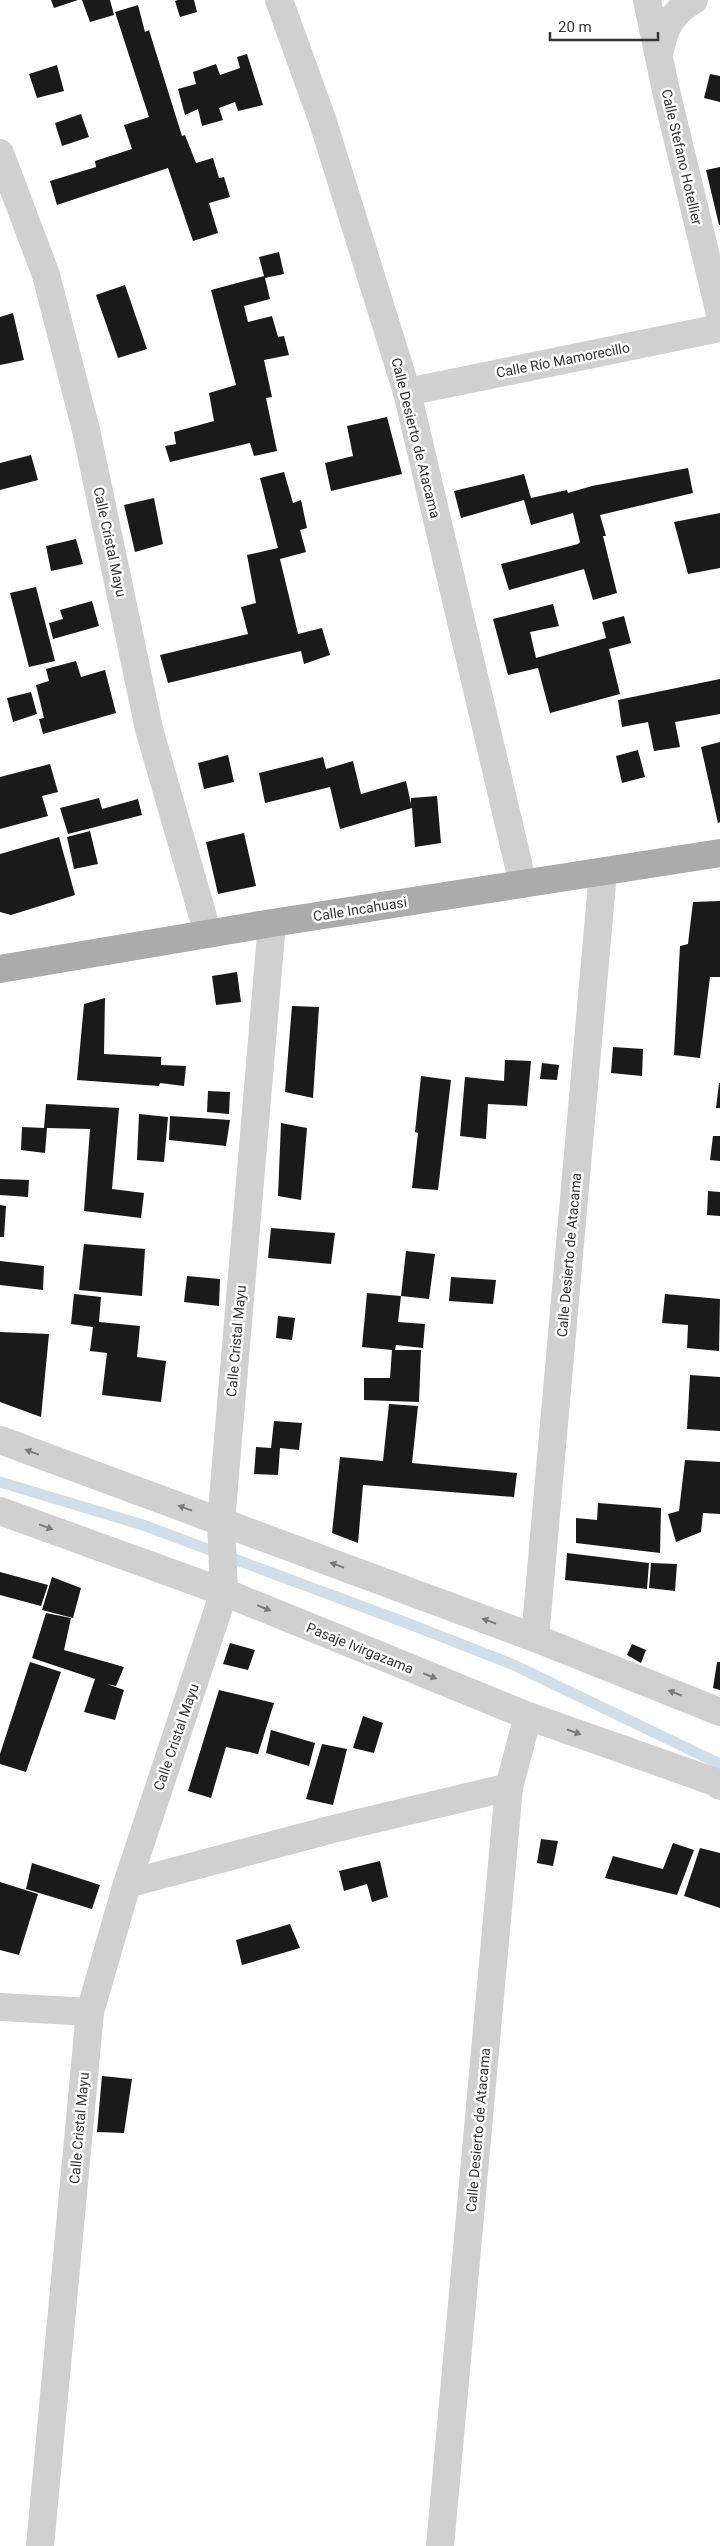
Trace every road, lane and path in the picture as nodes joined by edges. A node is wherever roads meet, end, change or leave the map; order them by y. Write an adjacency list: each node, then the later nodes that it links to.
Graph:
1 (279, 0): 8 (street, Calle Desierto de Atacama)
2 (647, 0): 4 (street, Calle Stefano Hotellier)
3 (694, 0): 4 (street)
4 (659, 56): 6 (street, Calle Stefano Hotellier)
5 (0, 153): 13 (street, Calle Cristal Mayu)
6 (720, 314)
7 (720, 328): 8 (street, Calle Río Mamorecillo)
8 (407, 392): 11 (street, Calle Desierto de Atacama)
9 (720, 853): 10 (main road, Calle Incahuasi)
10 (603, 872): 11 (main road, Calle Incahuasi); 19 (street, Calle Desierto de Atacama)
11 (523, 884): 12 (main road, Calle Incahuasi)
12 (272, 923): 13 (main road, Calle Incahuasi); 17 (street, Calle Cristal Mayu)
13 (208, 934): 14 (main road, Calle Incahuasi)
14 (0, 969)
15 (0, 1440): 17 (street, one-way to 15)
16 (0, 1510): 18 (street, Pasaje Ivirgazama, one-way to 18)
17 (221, 1522): 18 (street, Calle Cristal Mayu); 19 (street, one-way to 17)
18 (224, 1592): 21 (street, Pasaje Ivirgazama, one-way to 21); 24 (street, Calle Cristal Mayu)
19 (535, 1638): 20 (street, one-way to 19)
20 (720, 1712)
21 (528, 1716): 22 (street, Pasaje Ivirgazama, one-way to 22); 23 (street, Calle Desierto de Atacama)
22 (720, 1786)
23 (509, 1787): 24 (street); 28 (street, Calle Desierto de Atacama)
24 (127, 1884): 26 (street, Calle Cristal Mayu)
25 (0, 2007): 26 (street)
26 (90, 2012): 27 (street, Calle Cristal Mayu)
27 (40, 2546)
28 (440, 2546)

